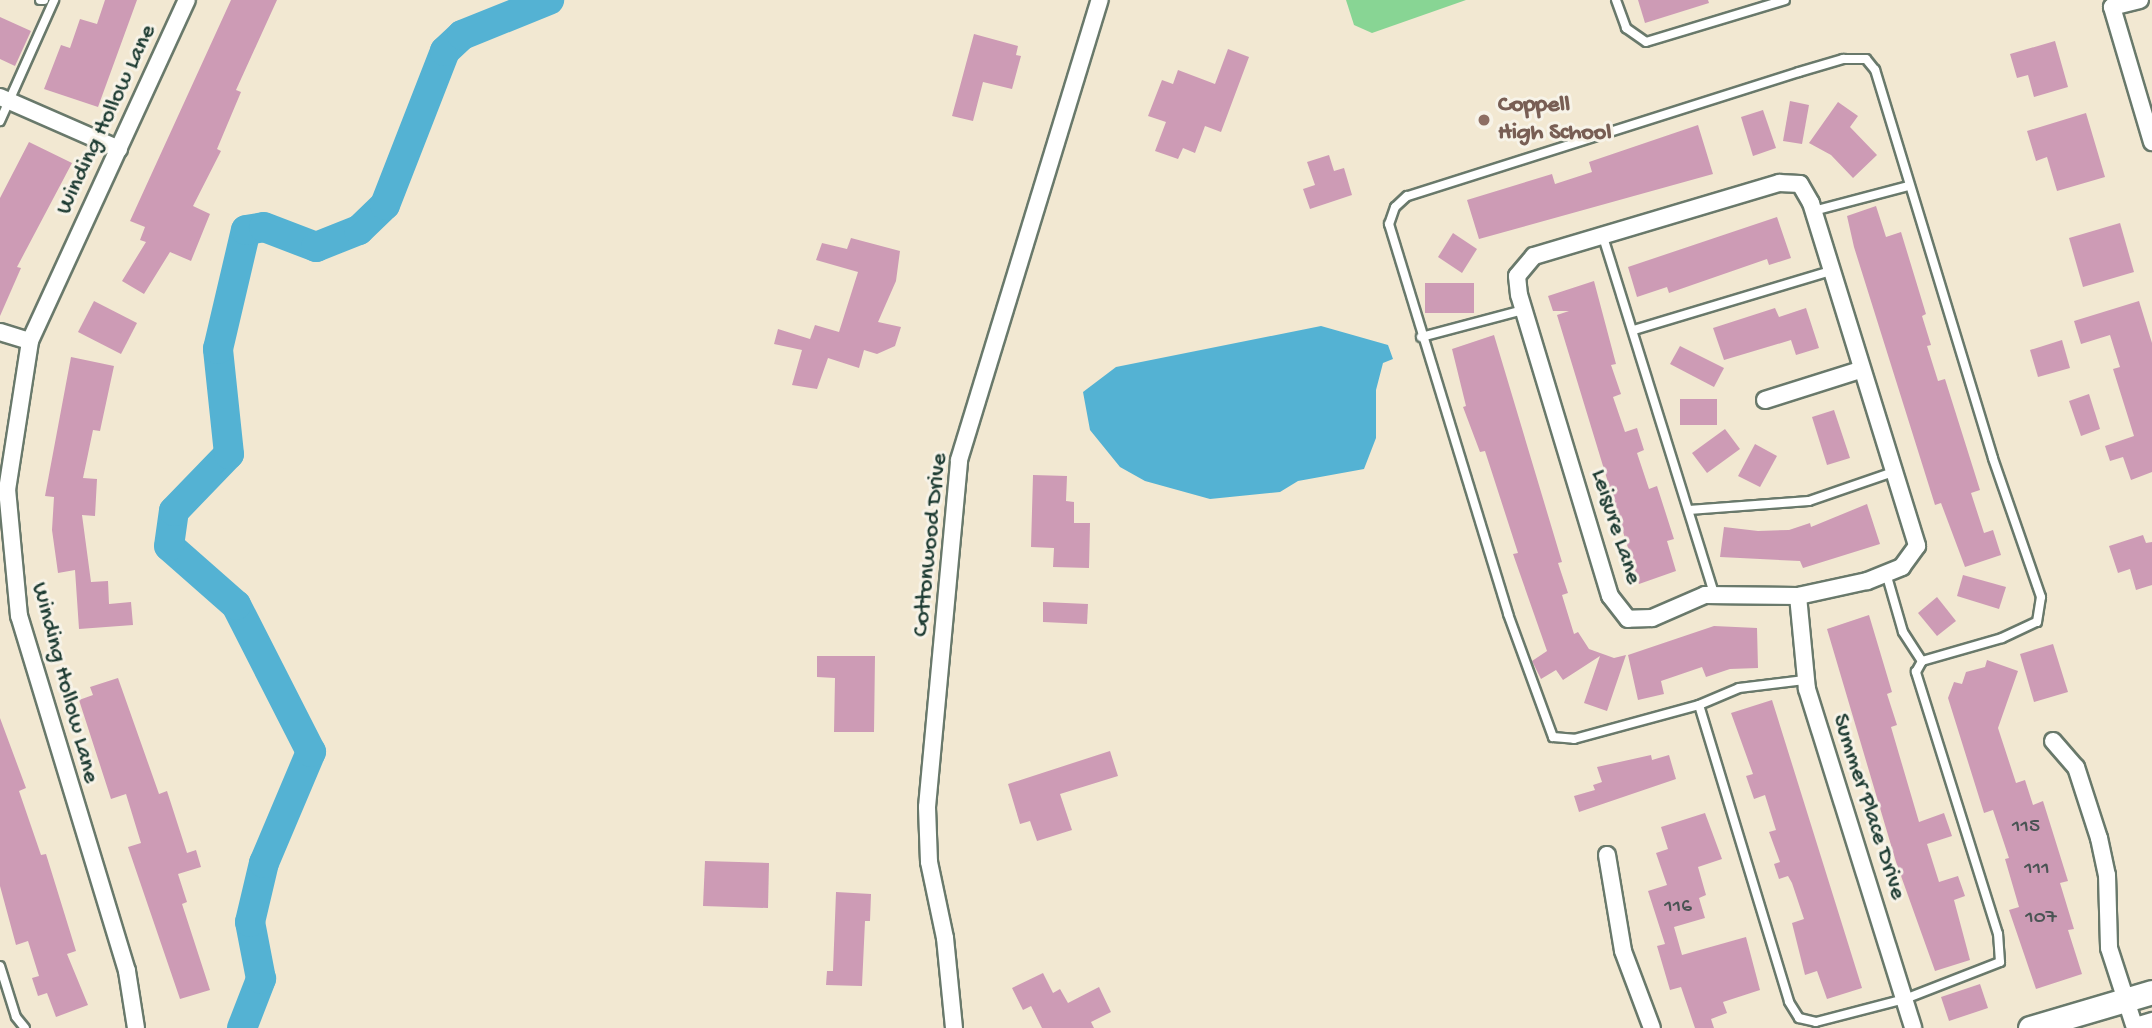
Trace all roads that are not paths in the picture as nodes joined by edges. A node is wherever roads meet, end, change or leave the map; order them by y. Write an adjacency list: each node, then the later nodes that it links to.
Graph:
1 (54, 0): 8 (lane)
2 (187, 0): 11 (street, Winding Hollow Lane)
3 (1100, 0): 40 (street, Cottonwood Drive)
4 (1616, 0): 5 (lane)
5 (1785, 0)
6 (2140, 0): 7 (street)
7 (2111, 4): 10 (street)
8 (4, 99): 9 (lane); 11 (street)
9 (0, 121)
10 (2152, 142)
11 (119, 149): 20 (street, Winding Hollow Lane)
12 (1908, 186): 13 (lane); 19 (lane); 28 (lane)
13 (1813, 211): 14 (street, Leisure Lane); 15 (street, Leisure Lane)
14 (1603, 237): 16 (street, Leisure Lane); 17 (lane)
15 (1831, 271): 17 (lane); 21 (street, Leisure Lane)
16 (1524, 310): 19 (lane); 26 (street, Leisure Lane)
17 (1634, 330): 24 (lane)
18 (0, 332): 20 (street)
19 (1421, 337): 30 (lane)
20 (30, 341): 39 (street, Winding Hollow Lane)
21 (1860, 370): 22 (street); 23 (street, Leisure Lane)
22 (1765, 400)
23 (1893, 472): 24 (lane); 25 (street, Leisure Lane)
24 (1689, 510): 26 (lane)
25 (1886, 573): 27 (street, Leisure Lane); 28 (lane)
26 (1714, 594): 27 (street, Leisure Lane)
27 (1798, 596): 29 (street, Summer Place Drive)
28 (1922, 662): 35 (lane)
29 (1805, 680): 30 (lane); 35 (street, Summer Place Drive)
30 (1699, 705): 35 (lane)
31 (2053, 741): 36 (street)
32 (1607, 855): 41 (street)
33 (0, 966): 38 (lane)
34 (2152, 992): 36 (main road)
35 (1905, 999): 42 (street, Summer Place Drive)
36 (2126, 1000): 43 (main road); 44 (street)
37 (2152, 1024): 44 (main road)
38 (25, 1028)
39 (136, 1028)
40 (954, 1028)
41 (1652, 1028)
42 (1913, 1028)
43 (2029, 1028)
44 (2137, 1028)

